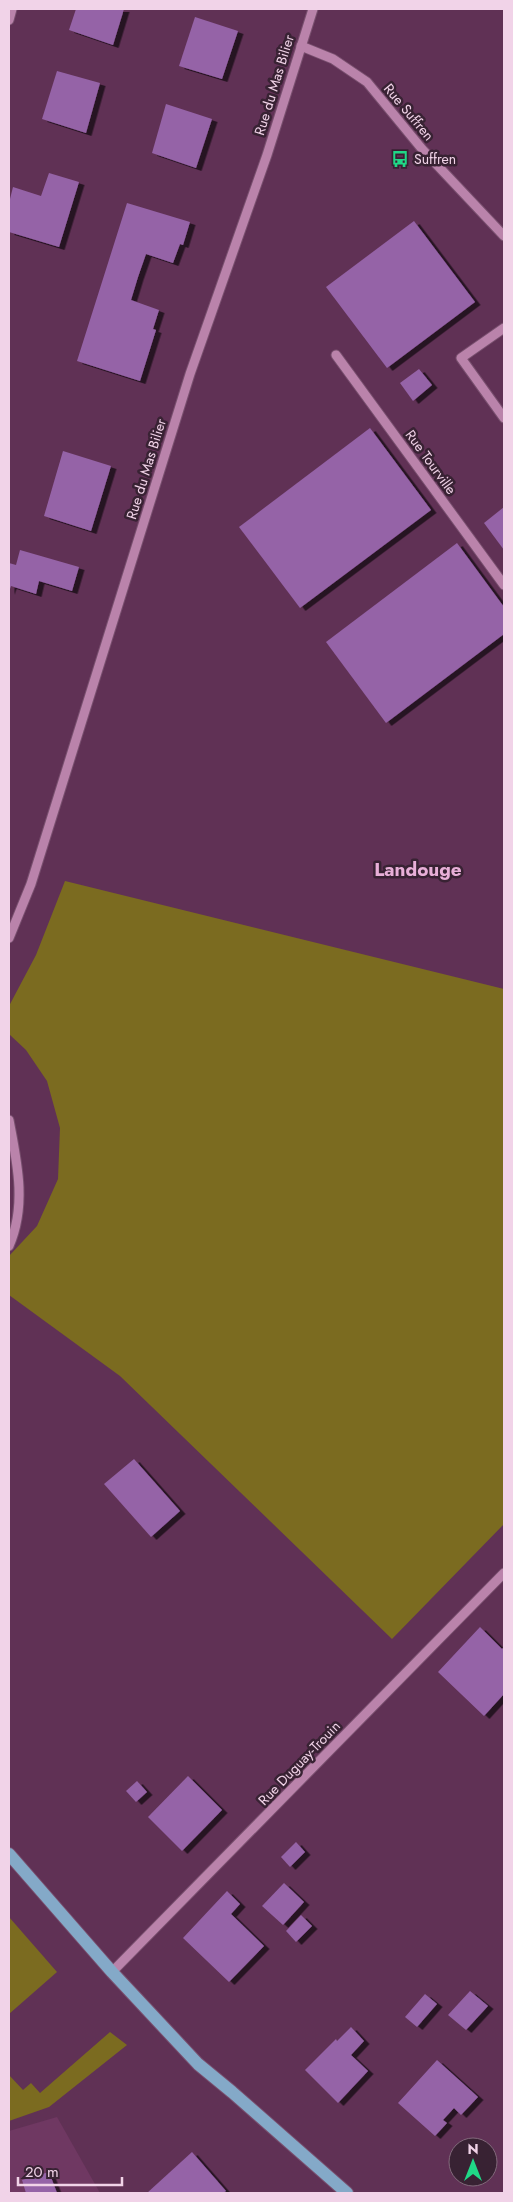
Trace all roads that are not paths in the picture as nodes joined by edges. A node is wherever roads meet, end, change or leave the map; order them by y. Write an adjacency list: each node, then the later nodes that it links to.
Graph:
1 (12, 9): 3 (street)
2 (313, 9): 4 (street, Rue du Mas Bilier)
3 (9, 20)
4 (300, 46): 5 (street, Rue Suffren); 10 (street, Rue du Mas Bilier)
5 (504, 236)
6 (504, 328): 8 (street)
7 (336, 355): 9 (street, Rue Tourville)
8 (504, 418)
9 (504, 585)
10 (9, 938)
11 (9, 1120): 12 (street)
12 (9, 1246)
13 (504, 1573): 15 (street, Rue Duguay-Trouin)
14 (9, 1854): 15 (main road)
15 (112, 1972): 16 (main road)
16 (347, 2193)

